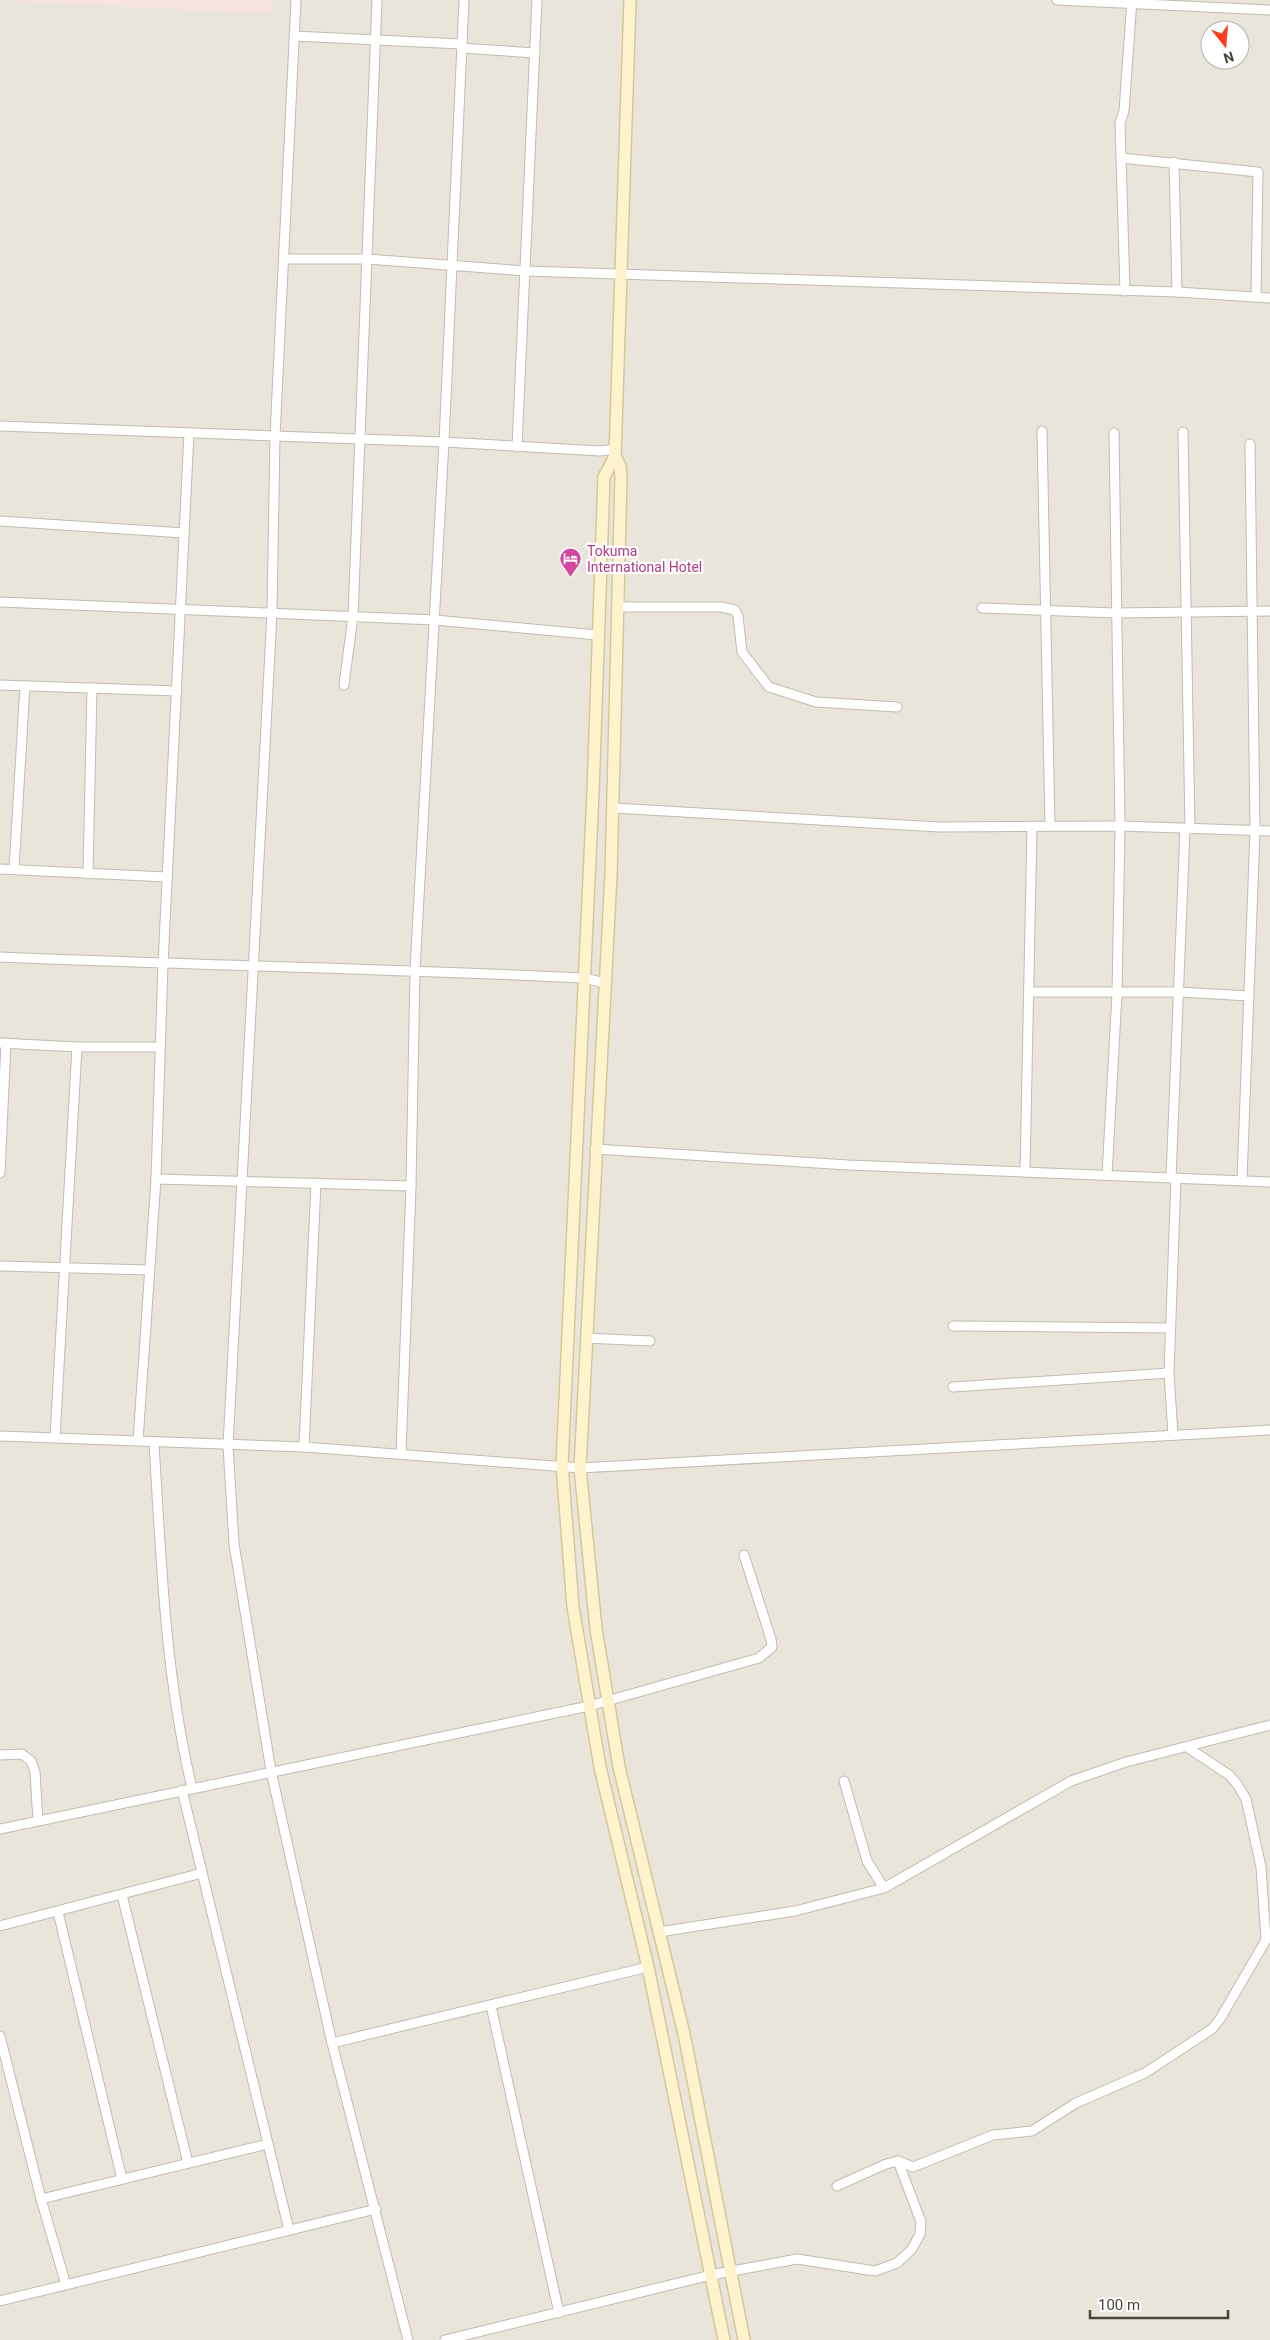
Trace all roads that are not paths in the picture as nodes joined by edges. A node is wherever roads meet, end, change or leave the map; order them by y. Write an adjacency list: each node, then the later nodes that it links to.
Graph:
1 (296, 0): 11 (street)
2 (377, 0): 12 (street)
3 (464, 0): 13 (street)
4 (537, 0): 14 (street)
5 (630, 0): 21 (main road)
6 (1057, 0): 7 (street)
7 (1075, 1): 8 (street)
8 (1132, 2): 9 (street); 15 (street)
9 (1204, 4): 10 (street)
10 (1267, 6)
11 (294, 36): 12 (street); 17 (street)
12 (375, 40): 13 (street); 18 (street)
13 (461, 46): 14 (street); 19 (street)
14 (535, 53): 20 (street)
15 (1121, 158): 16 (street); 22 (street)
16 (1174, 162): 23 (street); 24 (street)
17 (284, 259): 18 (street); 31 (street)
18 (367, 259): 19 (street); 32 (street)
19 (452, 266): 20 (street); 33 (street)
20 (526, 271): 21 (street); 35 (street)
21 (620, 274): 22 (street); 36 (main road)
22 (1125, 291): 23 (street)
23 (1177, 292): 24 (street)
24 (1256, 297): 25 (street)
25 (1270, 298)
26 (0, 426): 29 (street)
27 (1042, 431): 43 (street)
28 (1183, 432): 48 (street)
29 (188, 433): 31 (street); 38 (street)
30 (1114, 434): 47 (street)
31 (275, 436): 32 (street); 46 (street)
32 (360, 439): 33 (street); 49 (street)
33 (444, 442): 35 (street); 50 (street)
34 (1250, 444): 44 (street)
35 (517, 447): 36 (street)
36 (615, 453): 40 (main road); 51 (main road)
37 (0, 520): 38 (street)
38 (184, 533): 42 (street)
39 (0, 602): 42 (street)
40 (616, 607): 57 (street); 58 (main road)
41 (982, 608): 43 (street)
42 (181, 609): 46 (street); 56 (street)
43 (1046, 610): 47 (street); 60 (street)
44 (1253, 611): 45 (street); 48 (street); 63 (street)
45 (1270, 611)
46 (272, 613): 49 (street); 71 (street)
47 (1115, 613): 48 (street); 61 (street)
48 (1185, 613): 62 (street)
49 (353, 616): 50 (street); 52 (street)
50 (435, 620): 51 (street); 72 (street)
51 (597, 635): 73 (main road)
52 (344, 685)
53 (0, 686): 54 (street)
54 (25, 686): 55 (street); 66 (street)
55 (92, 688): 56 (street); 67 (street)
56 (177, 691): 68 (street)
57 (897, 707)
58 (614, 808): 59 (street); 74 (main road)
59 (1032, 826): 60 (street); 75 (street)
60 (1050, 826): 61 (street)
61 (1120, 826): 62 (street); 77 (street)
62 (1188, 829): 63 (street); 76 (street)
63 (1255, 831): 64 (street); 78 (street)
64 (1270, 831)
65 (0, 869): 66 (street)
66 (14, 869): 67 (street)
67 (88, 874): 68 (street)
68 (167, 877): 70 (street)
69 (0, 957): 70 (street)
70 (163, 964): 71 (street); 81 (street)
71 (252, 968): 72 (street); 89 (street)
72 (415, 970): 73 (street); 92 (street)
73 (584, 978): 74 (street); 111 (main road)
74 (605, 984): 82 (main road)
75 (1029, 992): 77 (street); 83 (street)
76 (1179, 992): 77 (street); 78 (street); 86 (street)
77 (1117, 994): 85 (street)
78 (1249, 996): 88 (street)
79 (3, 1043): 80 (street); 84 (street)
80 (78, 1047): 81 (street); 94 (street)
81 (160, 1047): 87 (street)
82 (595, 1149): 83 (street); 98 (main road)
83 (1025, 1172): 85 (street)
84 (0, 1173)
85 (1106, 1175): 86 (street)
86 (1173, 1178): 88 (street); 97 (street)
87 (156, 1179): 89 (street); 95 (street)
88 (1242, 1180): 90 (street)
89 (241, 1181): 91 (street); 108 (street)
90 (1270, 1182)
91 (316, 1184): 92 (street); 109 (street)
92 (411, 1186): 110 (street)
93 (0, 1266): 94 (street)
94 (65, 1269): 95 (street); 105 (street)
95 (149, 1270): 106 (street)
96 (953, 1326): 97 (street)
97 (1170, 1328): 100 (street)
98 (586, 1338): 99 (street); 112 (main road)
99 (650, 1341)
100 (1169, 1373): 101 (street); 104 (street)
101 (953, 1387)
102 (1270, 1430): 104 (street)
103 (0, 1436): 105 (street)
104 (1173, 1436): 112 (street)
105 (55, 1437): 106 (street)
106 (138, 1441): 107 (street)
107 (154, 1443): 108 (street); 121 (street)
108 (228, 1446): 109 (street); 119 (street)
109 (304, 1447): 110 (street)
110 (401, 1453): 111 (street)
111 (562, 1466): 112 (street); 115 (main road)
112 (580, 1468): 114 (main road)
113 (744, 1555): 114 (street)
114 (607, 1701): 115 (street); 130 (main road)
115 (589, 1706): 119 (street); 131 (main road)
116 (1270, 1725): 117 (street)
117 (1187, 1747): 126 (street); 136 (street)
118 (0, 1755): 123 (street)
119 (271, 1771): 121 (street); 134 (street)
120 (844, 1780): 126 (street)
121 (192, 1788): 122 (street)
122 (182, 1790): 123 (street); 125 (street)
123 (38, 1821): 124 (street)
124 (0, 1829)
125 (202, 1873): 127 (street); 135 (street)
126 (884, 1888): 130 (street)
127 (122, 1895): 128 (street); 137 (street)
128 (58, 1912): 129 (street); 138 (street)
129 (0, 1926)
130 (659, 1932): 143 (main road)
131 (648, 1967): 132 (street); 144 (main road)
132 (490, 2006): 134 (street); 147 (street)
133 (0, 2036): 140 (street)
134 (332, 2043): 141 (street)
135 (268, 2144): 137 (street); 142 (street)
136 (898, 2161): 139 (street); 143 (street)
137 (188, 2164): 138 (street)
138 (122, 2179): 140 (street)
139 (836, 2186)
140 (41, 2199): 145 (street)
141 (376, 2209): 142 (street); 148 (street)
142 (289, 2230): 145 (street)
143 (729, 2271): 144 (street); 151 (main road)
144 (711, 2275): 147 (street); 150 (main road)
145 (66, 2285): 146 (street)
146 (0, 2301)
147 (559, 2313): 149 (street)
148 (408, 2340)
149 (445, 2340)
150 (724, 2340)
151 (744, 2340)

